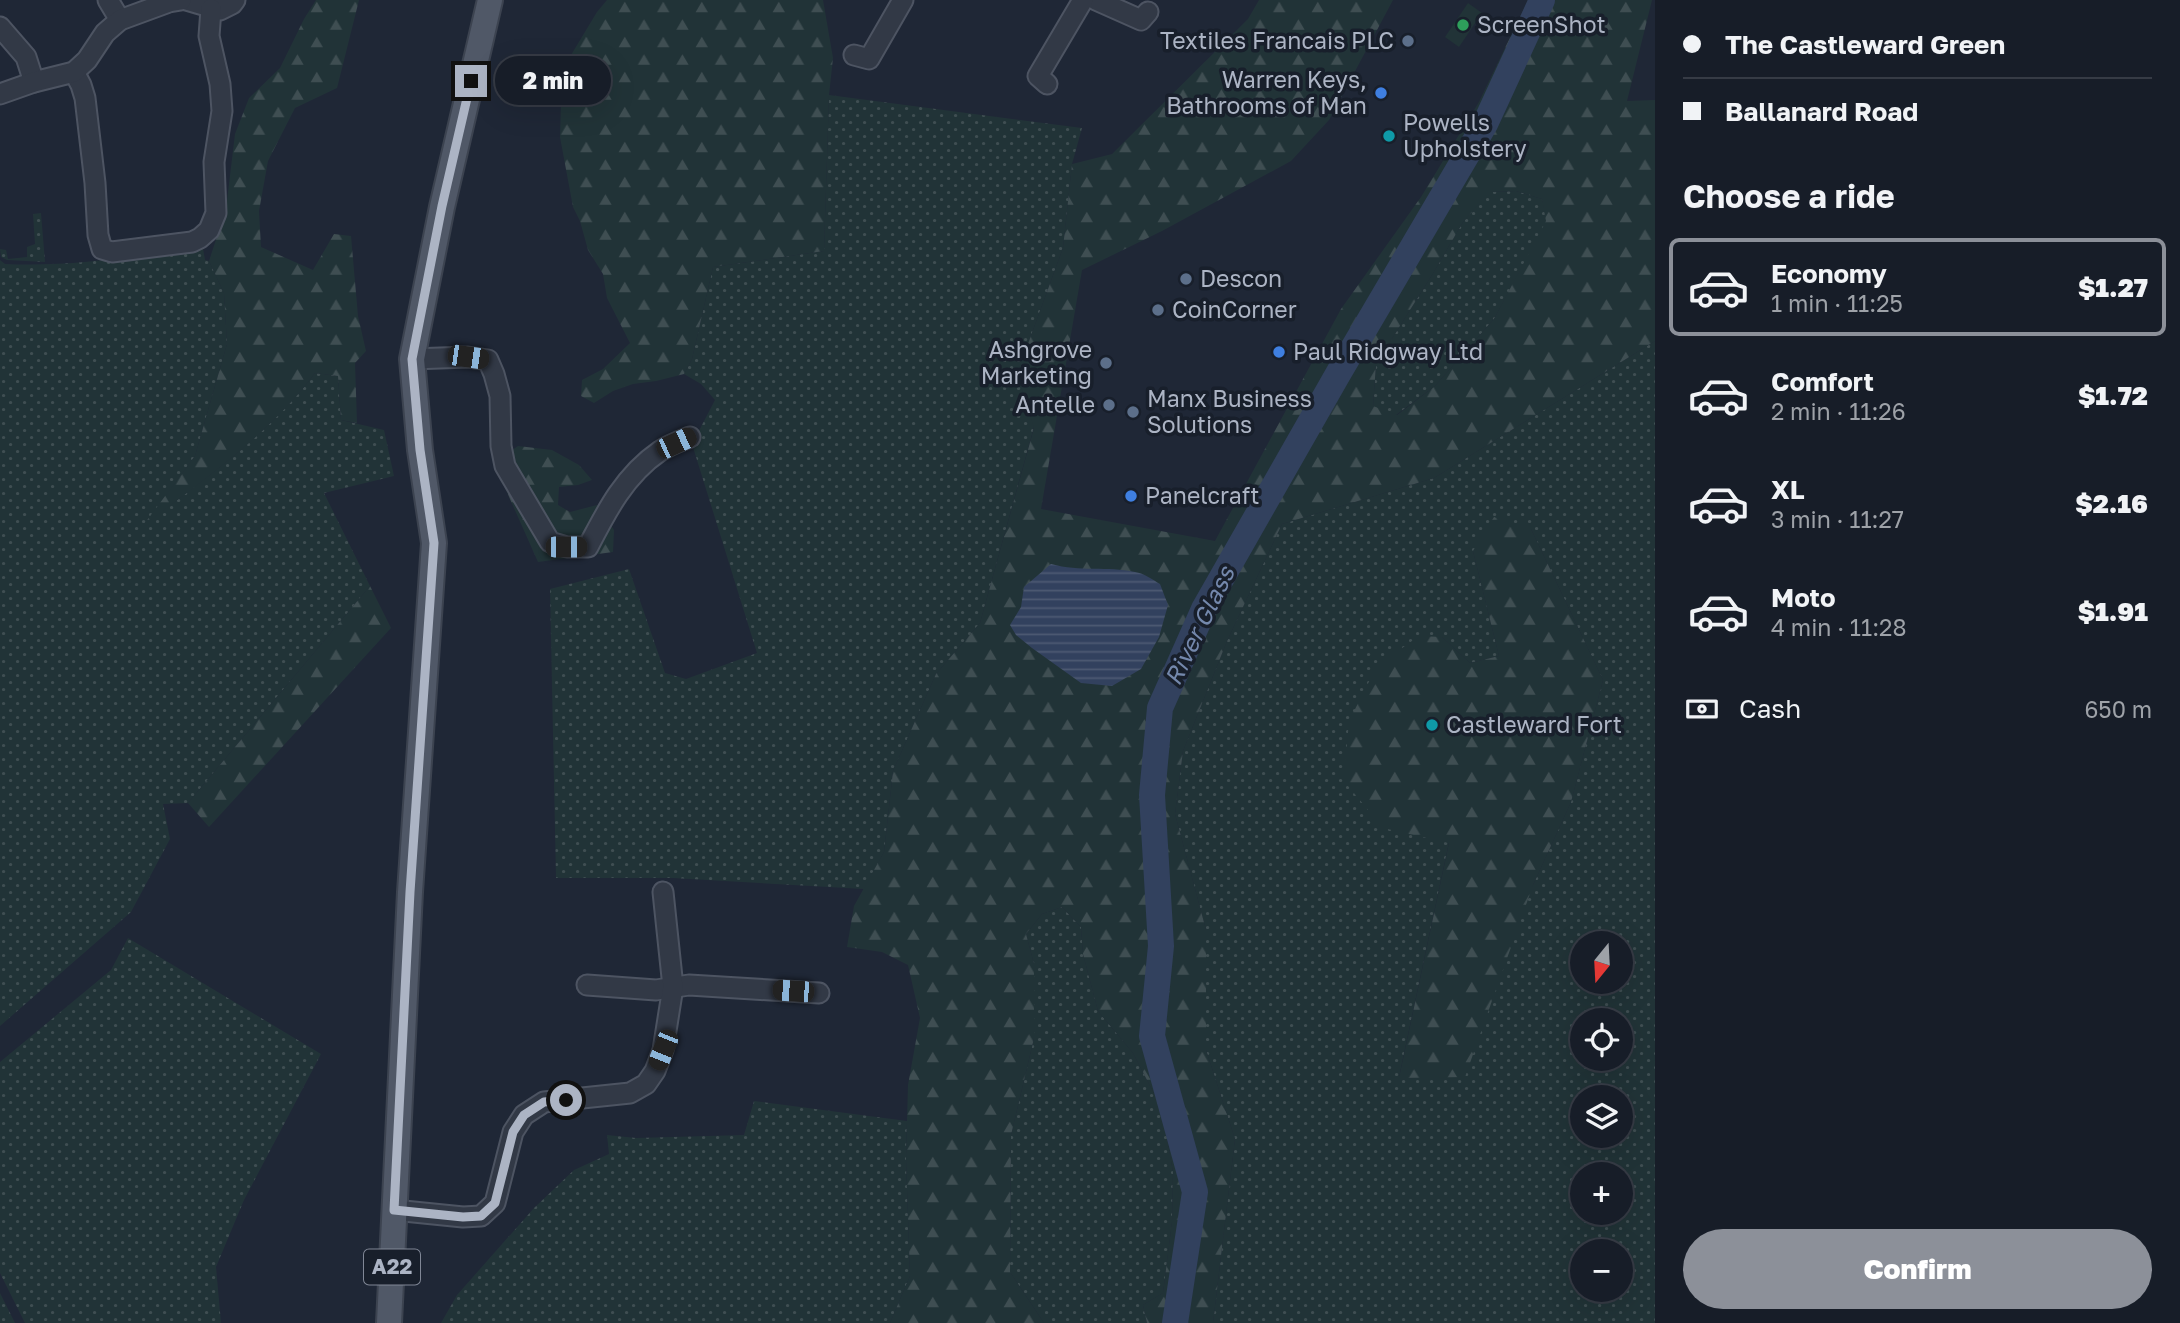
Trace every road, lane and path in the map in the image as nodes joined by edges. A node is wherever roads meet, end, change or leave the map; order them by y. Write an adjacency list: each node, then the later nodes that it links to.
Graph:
1 (108, 0): 9 (street)
2 (183, 0): 8 (street); 9 (street)
3 (235, 0): 8 (street)
4 (491, 0): 17 (main road, A22)
5 (904, 0): 12 (street)
6 (1083, 0): 15 (street)
7 (1096, 0): 10 (street)
8 (211, 9): 13 (street)
9 (120, 20): 13 (street)
10 (1142, 21)
11 (0, 27): 14 (street)
12 (854, 55)
13 (74, 72): 14 (street)
14 (34, 82): 16 (street)
15 (1048, 84)
16 (0, 94)
17 (412, 359): 18 (street); 23 (main road, A22)
18 (690, 437)
19 (663, 892): 21 (street)
20 (587, 985): 21 (street)
21 (673, 987): 22 (street); 23 (street)
22 (819, 993)
23 (394, 1210): 24 (main road, A22)
24 (389, 1323)

